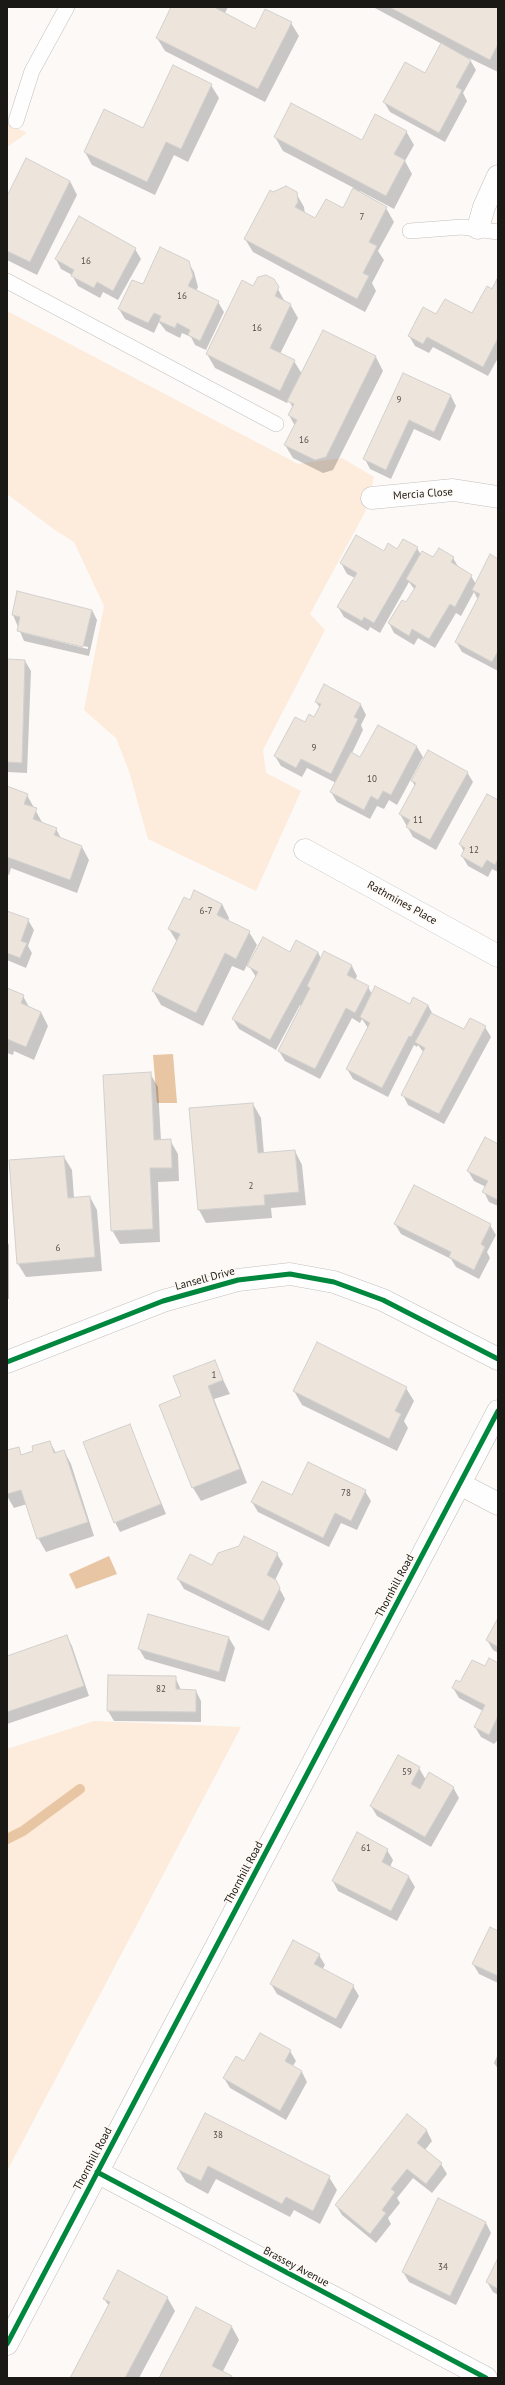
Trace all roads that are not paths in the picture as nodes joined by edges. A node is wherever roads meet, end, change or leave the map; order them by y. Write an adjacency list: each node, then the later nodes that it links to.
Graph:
1 (67, 7): 2 (lane)
2 (16, 121)
3 (498, 176): 4 (street)
4 (488, 230): 5 (lane)
5 (410, 231)
6 (7, 281): 7 (lane)
7 (276, 424)
8 (498, 497): 9 (street, Mercia Close)
9 (372, 498)
10 (305, 850): 11 (street, Rathmines Place)
11 (498, 956)
12 (498, 1359): 13 (street, Lansell Drive)
13 (7, 1362)
14 (498, 1411): 15 (street, Thornhill Road)
15 (460, 1484): 16 (street); 17 (street, Thornhill Road)
16 (498, 1504)
17 (97, 2172): 18 (street, Thornhill Road); 19 (street, Brassey Avenue)
18 (7, 2344)
19 (486, 2378)

